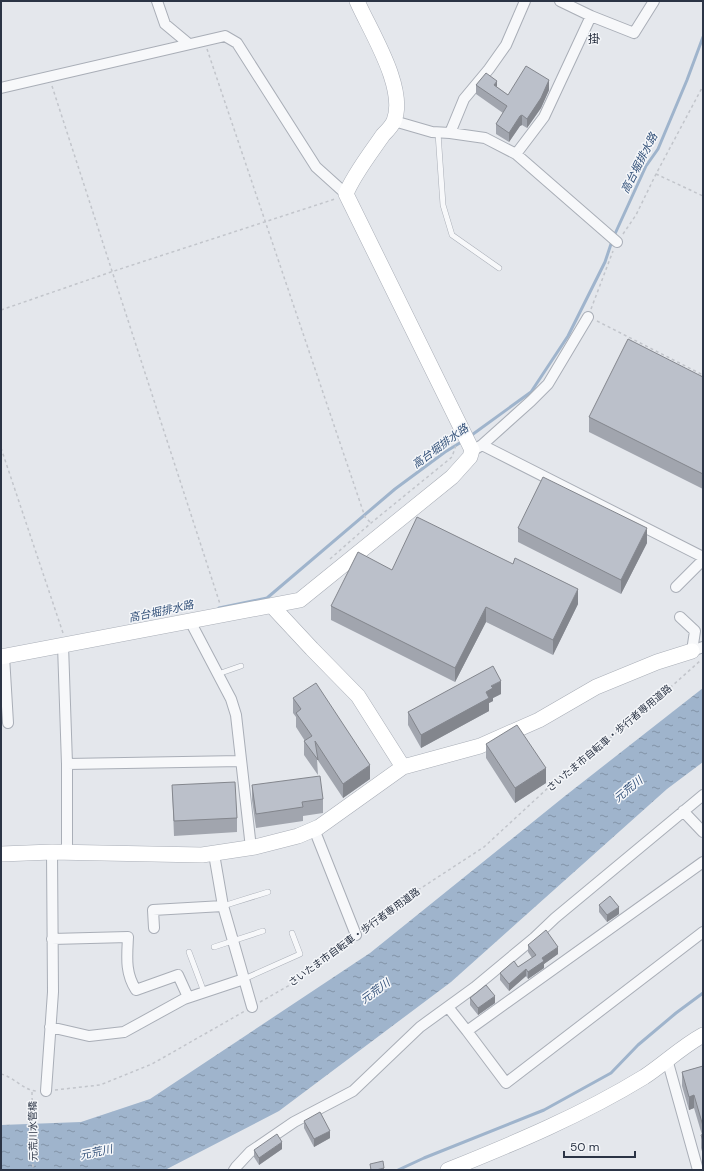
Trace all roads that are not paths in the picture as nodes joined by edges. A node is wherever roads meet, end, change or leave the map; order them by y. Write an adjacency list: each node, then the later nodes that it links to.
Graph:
1 (157, 1): 7 (street)
2 (357, 1): 9 (street)
3 (525, 1): 11 (street)
4 (560, 1): 6 (street)
5 (654, 1): 6 (street)
6 (591, 16): 12 (street)
7 (188, 44): 8 (street); 13 (street)
8 (1, 88)
9 (394, 121): 10 (street); 13 (street)
10 (438, 133): 11 (street); 15 (lane)
11 (450, 133): 12 (street)
12 (516, 154): 14 (street)
13 (346, 194): 17 (street)
14 (617, 242)
15 (499, 268)
16 (588, 317): 17 (street)
17 (475, 447): 18 (street); 20 (street)
18 (703, 559): 19 (street)
19 (676, 587)
20 (272, 606): 22 (street); 31 (street)
21 (680, 617): 24 (street)
22 (190, 621): 23 (street); 27 (street)
23 (64, 645): 25 (street); 30 (street)
24 (699, 652): 31 (street)
25 (3, 657): 28 (street)
26 (241, 666): 27 (lane)
27 (218, 674): 29 (street)
28 (8, 723)
29 (241, 761): 30 (street); 36 (street)
30 (67, 764): 38 (street)
31 (403, 767): 34 (street)
32 (703, 795): 33 (street)
33 (683, 811): 35 (street); 57 (street)
34 (314, 829): 36 (street); 48 (street)
35 (703, 832)
36 (251, 848): 40 (street)
37 (52, 852): 38 (street); 39 (street); 49 (street)
38 (67, 853): 40 (street)
39 (1, 854)
40 (214, 854): 43 (street)
41 (703, 862): 59 (street)
42 (268, 892): 43 (lane)
43 (223, 906): 44 (street); 50 (street)
44 (154, 928)
45 (263, 931): 50 (lane)
46 (703, 932): 59 (street)
47 (292, 933): 53 (lane)
48 (356, 935)
49 (52, 939): 55 (street); 58 (street)
50 (233, 941): 51 (lane); 53 (street)
51 (214, 947)
52 (189, 952): 54 (lane)
53 (244, 979): 54 (street); 56 (street)
54 (204, 992): 55 (street)
55 (188, 997): 58 (street)
56 (252, 1007)
57 (448, 1007): 59 (street); 63 (street)
58 (50, 1027): 62 (street)
59 (467, 1031)
60 (703, 1035): 61 (street)
61 (667, 1059): 64 (street); 65 (street)
62 (46, 1091)
63 (234, 1170)
64 (448, 1170)
65 (698, 1170)

